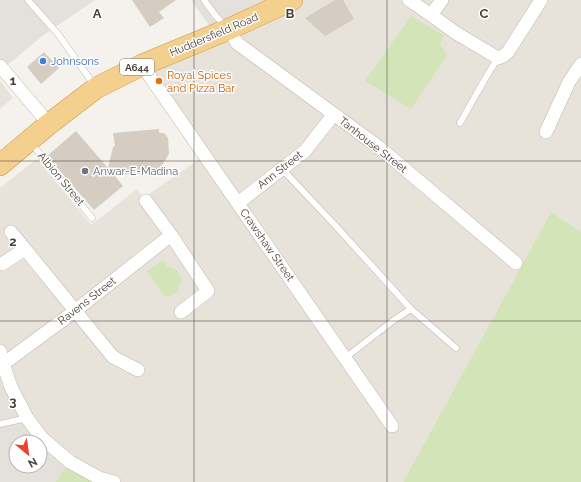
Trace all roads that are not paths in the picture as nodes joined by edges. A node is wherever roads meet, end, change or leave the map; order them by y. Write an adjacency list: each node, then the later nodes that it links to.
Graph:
1 (28, 0): 13 (lane)
2 (204, 0): 8 (lane)
3 (292, 0): 8 (highway, Huddersfield Road / A644)
4 (409, 0): 7 (street)
5 (442, 0): 7 (street)
6 (541, 0): 9 (street)
7 (431, 15): 9 (street)
8 (229, 29): 11 (highway, Huddersfield Road / A644); 14 (street, Tanhouse Street)
9 (498, 58): 15 (lane)
10 (581, 64): 17 (street)
11 (142, 65): 13 (highway, Huddersfield Road / A644); 22 (street, Crawshaw Street)
12 (0, 66): 16 (street)
13 (96, 88): 16 (highway, Huddersfield Road / A644)
14 (334, 114): 20 (street, Ann Street); 27 (street, Tanhouse Street)
15 (460, 123)
16 (49, 124): 18 (highway, Huddersfield Road / A644)
17 (546, 132)
18 (29, 141): 19 (highway, Huddersfield Road / A644); 23 (lane, Albion Street)
19 (0, 165)
20 (282, 169): 22 (street, Ann Street); 29 (lane)
21 (146, 201): 25 (street)
22 (238, 203): 34 (street, Crawshaw Street)
23 (92, 218)
24 (11, 232): 26 (street)
25 (170, 235): 30 (street, Ravens Street); 31 (street)
26 (25, 249): 28 (street); 30 (street)
27 (516, 263)
28 (2, 264)
29 (411, 309): 32 (lane); 34 (lane)
30 (75, 311): 35 (street, Ravens Street); 36 (street)
31 (181, 312)
32 (456, 348)
33 (0, 351): 35 (street)
34 (345, 358): 39 (street, Crawshaw Street)
35 (3, 364): 37 (street)
36 (138, 370)
37 (27, 418): 38 (lane); 40 (street)
38 (0, 424)
39 (392, 426)
40 (114, 482)

